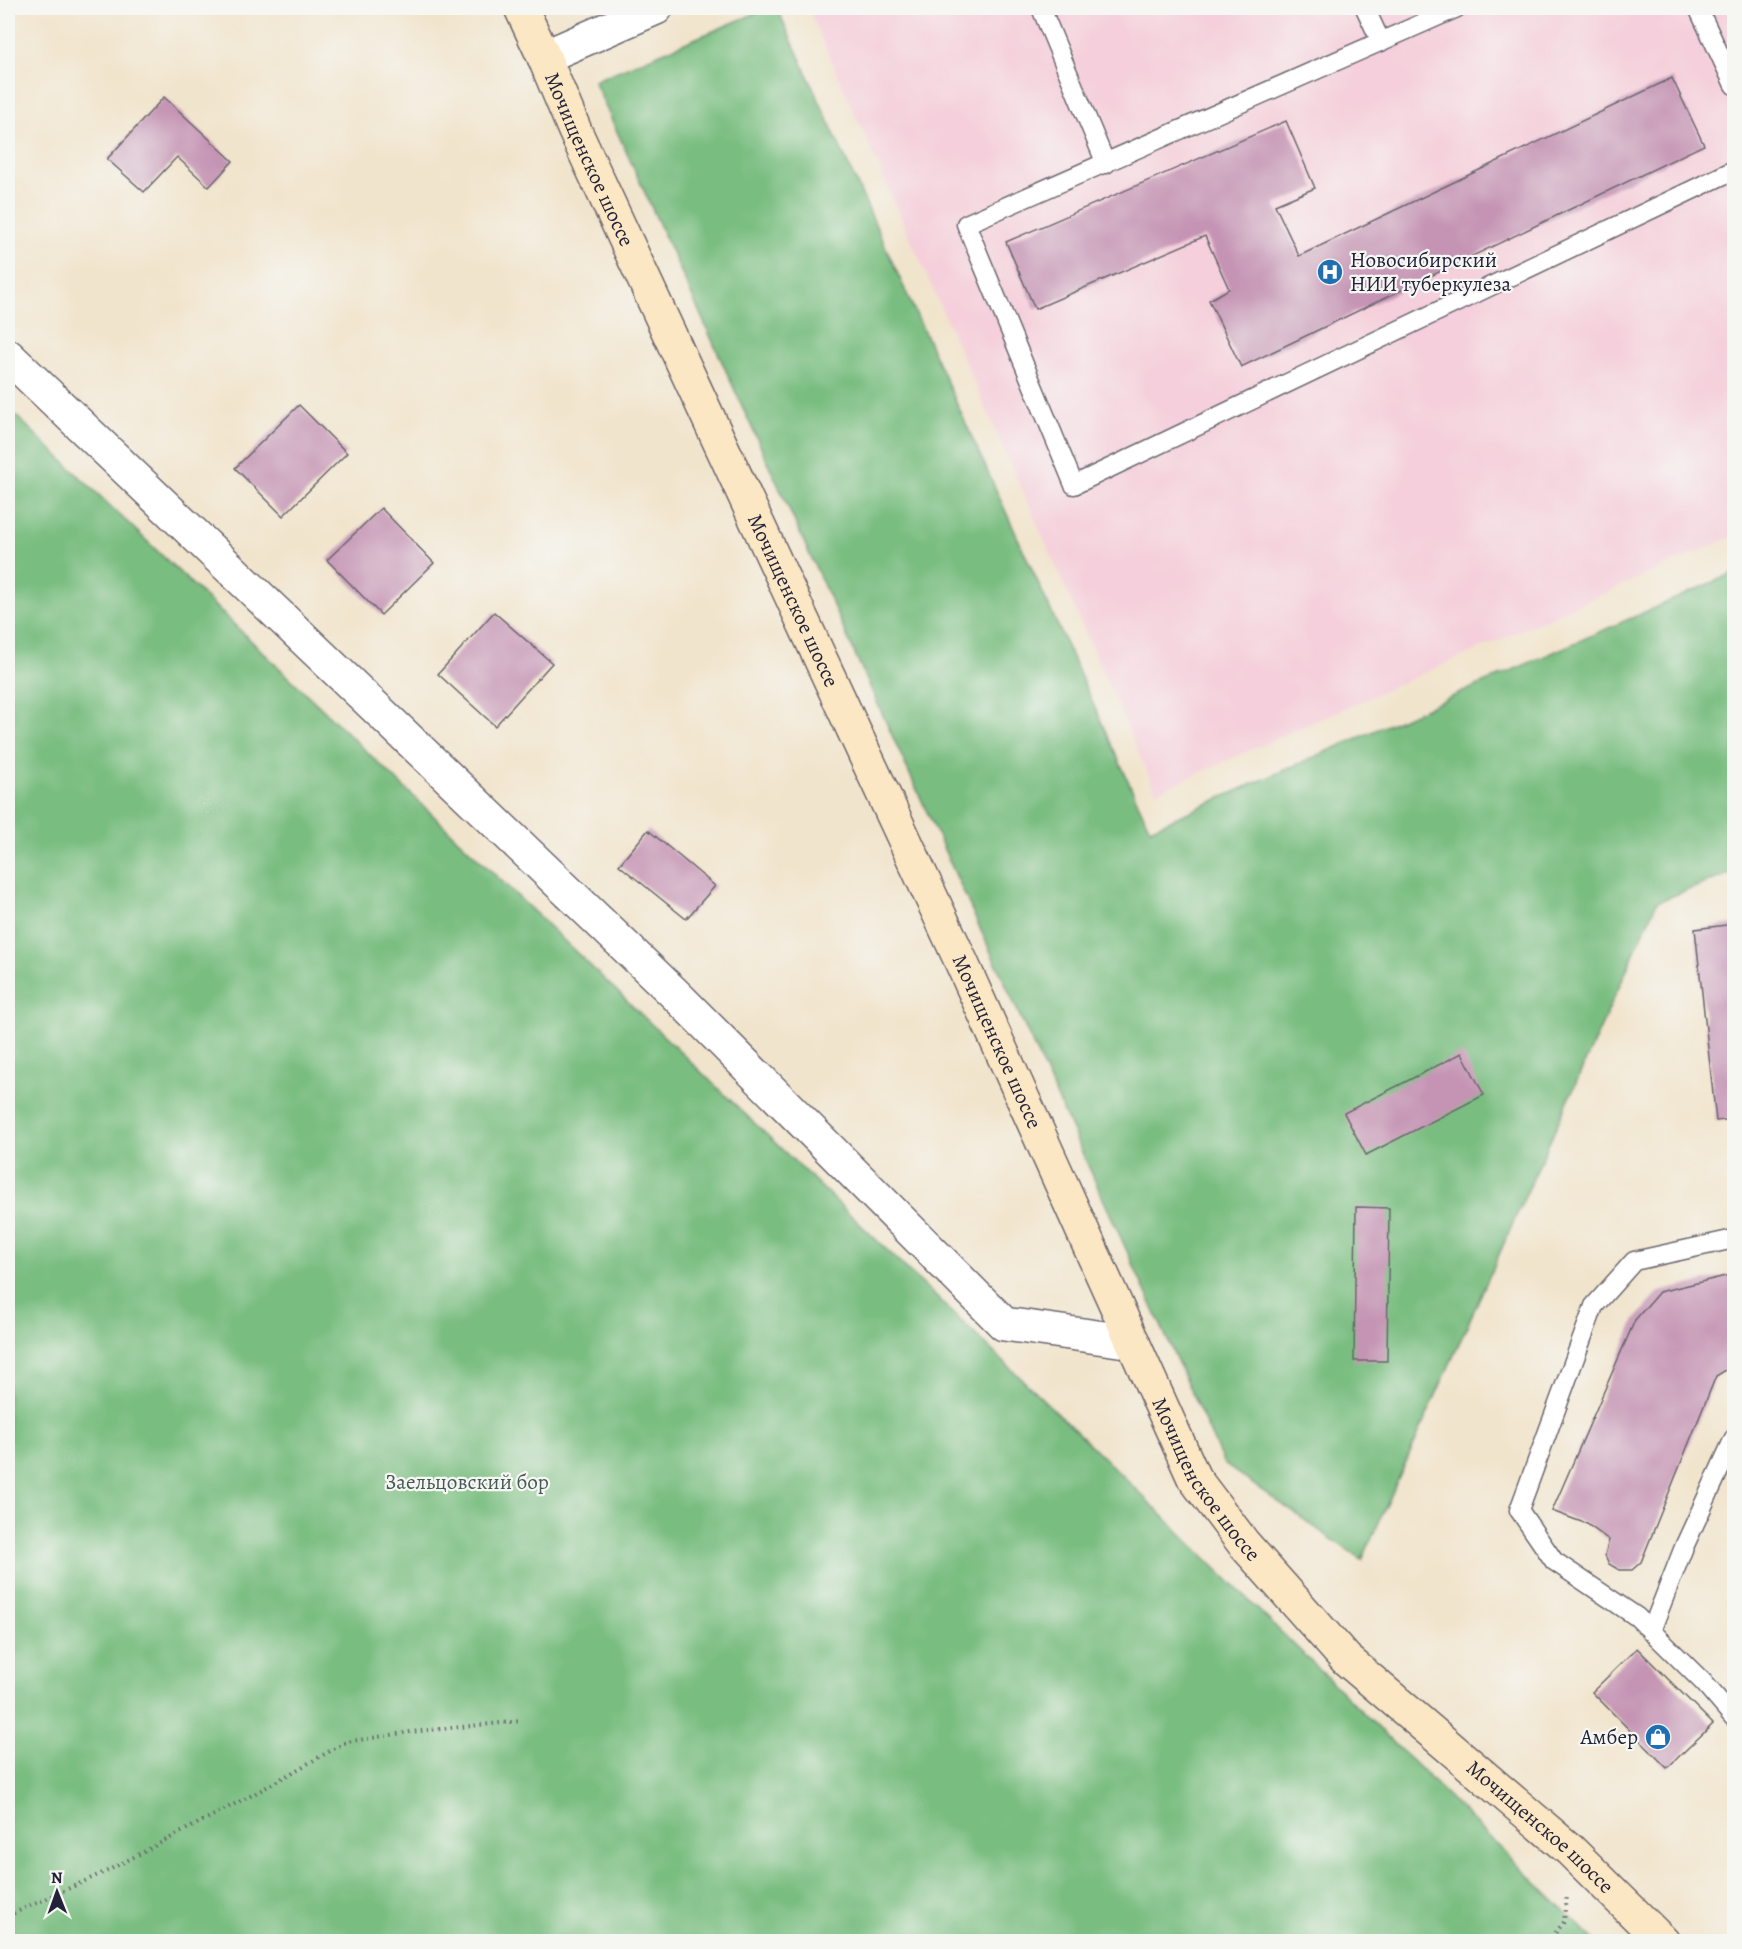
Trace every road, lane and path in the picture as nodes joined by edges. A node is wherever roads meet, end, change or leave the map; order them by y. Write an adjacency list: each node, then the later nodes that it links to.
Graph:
1 (521, 8): 8 (street, Мочищенское шоссе)
2 (656, 8): 8 (street)
3 (1041, 8): 10 (lane)
4 (1365, 8): 7 (lane)
5 (1457, 8): 7 (lane)
6 (1698, 8): 9 (lane)
7 (1381, 42): 10 (lane)
8 (544, 57): 14 (street, Мочищенское шоссе)
9 (1734, 83)
10 (1106, 164): 11 (lane)
11 (1734, 170)
12 (8, 357): 14 (street)
13 (1734, 1239): 16 (lane)
14 (1133, 1342): 19 (street, Мочищенское шоссе)
15 (1734, 1438): 16 (lane)
16 (1651, 1631): 17 (lane)
17 (1733, 1714)
18 (521, 1721): 20 (path)
19 (1570, 1850): 21 (path); 22 (street, Мочищенское шоссе)
20 (8, 1916)
21 (1548, 1941)
22 (1663, 1941)

